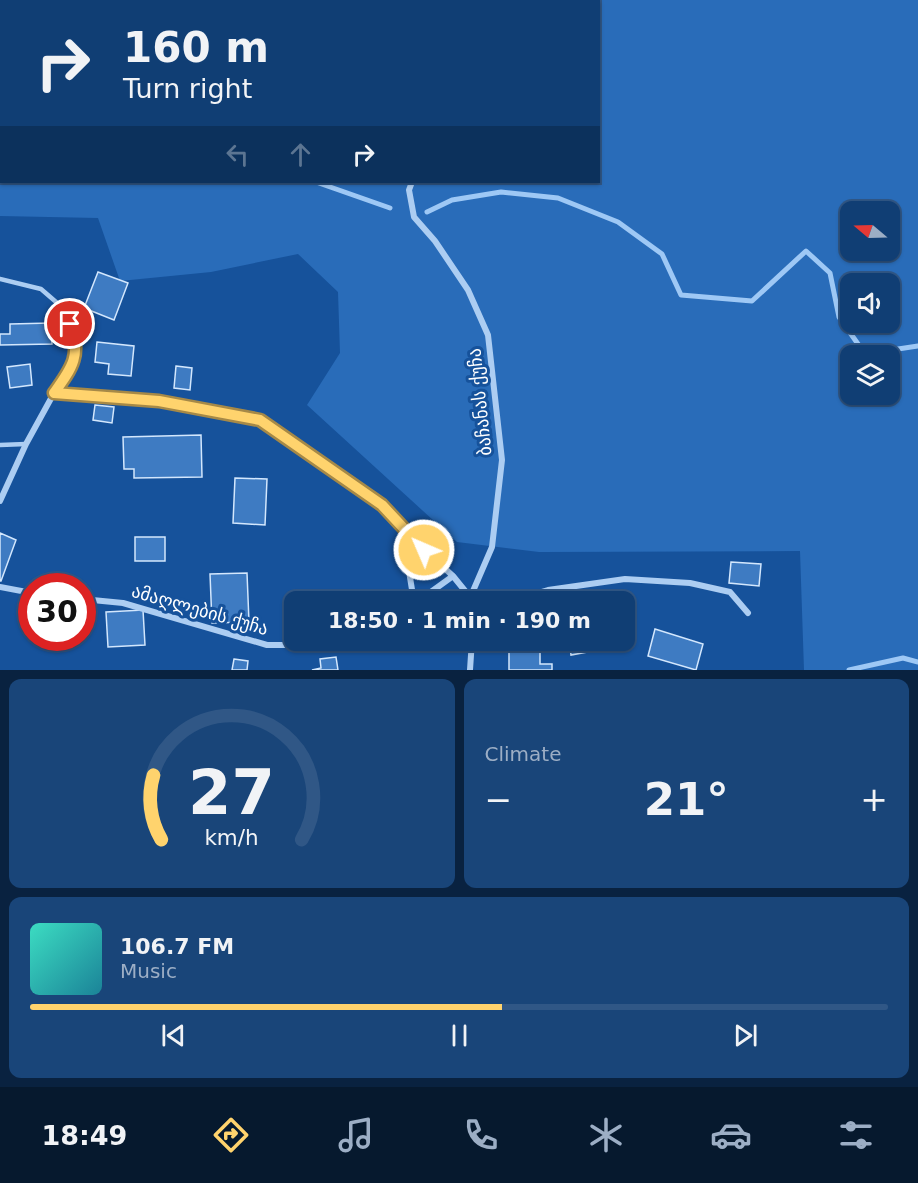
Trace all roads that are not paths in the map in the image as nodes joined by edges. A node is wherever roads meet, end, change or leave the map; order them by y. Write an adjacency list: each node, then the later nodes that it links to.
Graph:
1 (412, 183): 14 (street, ბაჩანას ქუჩა)
2 (0, 279): 3 (lane)
3 (54, 393): 4 (street); 7 (street)
4 (26, 444): 5 (lane); 6 (street)
5 (0, 445)
6 (0, 501)
7 (402, 527): 8 (street); 11 (street)
8 (453, 576): 12 (street); 13 (street)
9 (0, 587): 10 (street)
10 (18, 590)
11 (413, 591)
12 (431, 591)
13 (464, 591)
14 (473, 591)
15 (545, 591): 17 (street)
16 (96, 600): 18 (street, ამაღლების ქუჩა)
17 (748, 613)
18 (284, 645)
19 (471, 651): 20 (street)
20 (470, 670)

